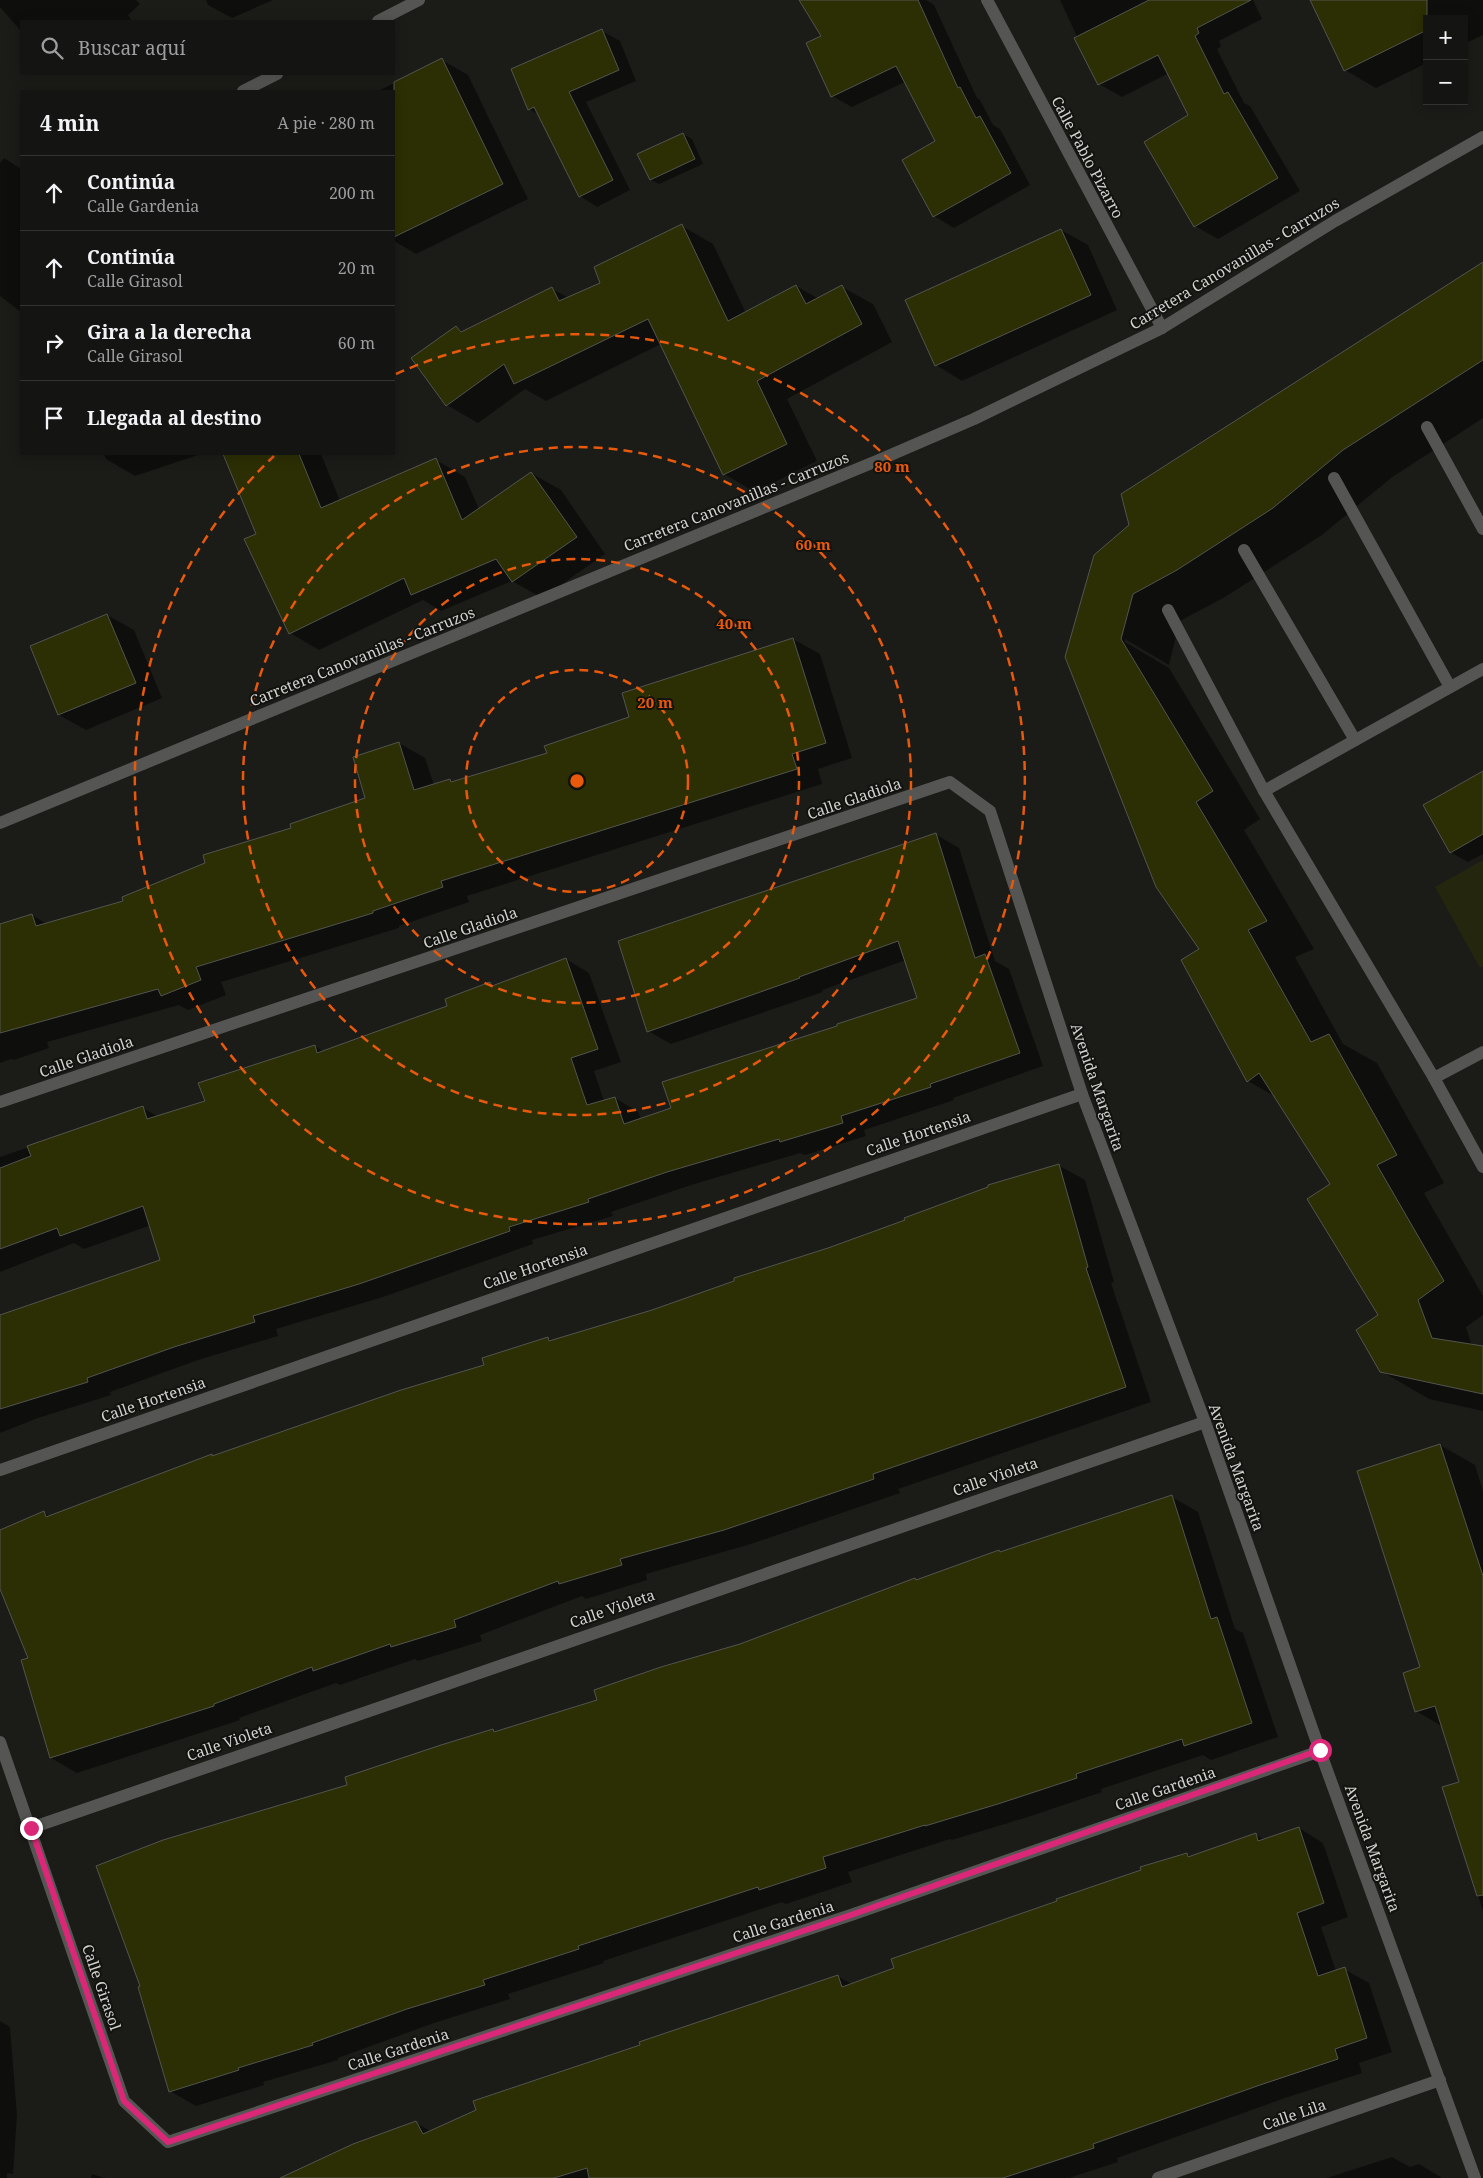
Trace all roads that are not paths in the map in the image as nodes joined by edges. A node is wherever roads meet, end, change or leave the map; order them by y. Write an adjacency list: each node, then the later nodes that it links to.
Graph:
1 (418, 0): 3 (street)
2 (987, 0): 7 (street, Calle Pablo Pizarro)
3 (380, 20)
4 (275, 75): 5 (street)
5 (245, 90)
6 (1483, 137): 7 (street, Carretera Canovanillas - Carruzos)
7 (1162, 328): 18 (street, Carretera Canovanillas - Carruzos)
8 (1427, 427): 10 (street)
9 (1334, 478): 14 (street)
10 (1483, 529)
11 (1244, 550): 15 (street)
12 (1168, 610): 17 (street)
13 (1483, 670): 14 (street)
14 (1450, 687): 15 (street)
15 (1355, 740): 17 (street)
16 (950, 782): 21 (street, Avenida Margarita); 22 (street, Calle Gladiola)
17 (1264, 791): 20 (street)
18 (0, 823)
19 (1483, 1052): 20 (street)
20 (1434, 1078): 23 (street)
21 (1082, 1094): 24 (street, Avenida Margarita); 25 (street, Calle Hortensia)
22 (0, 1102)
23 (1483, 1166)
24 (1205, 1422): 27 (street, Avenida Margarita); 28 (street, Calle Violeta)
25 (0, 1470)
26 (0, 1742): 28 (street, Calle Girasol)
27 (1320, 1750): 29 (street, Avenida Margarita); 30 (street, Calle Gardenia)
28 (31, 1828): 30 (street, Calle Girasol)
29 (1440, 2080): 31 (street, Calle Lila); 32 (street, Avenida Margarita)
30 (253, 2114)
31 (1158, 2178)
32 (1475, 2178)

